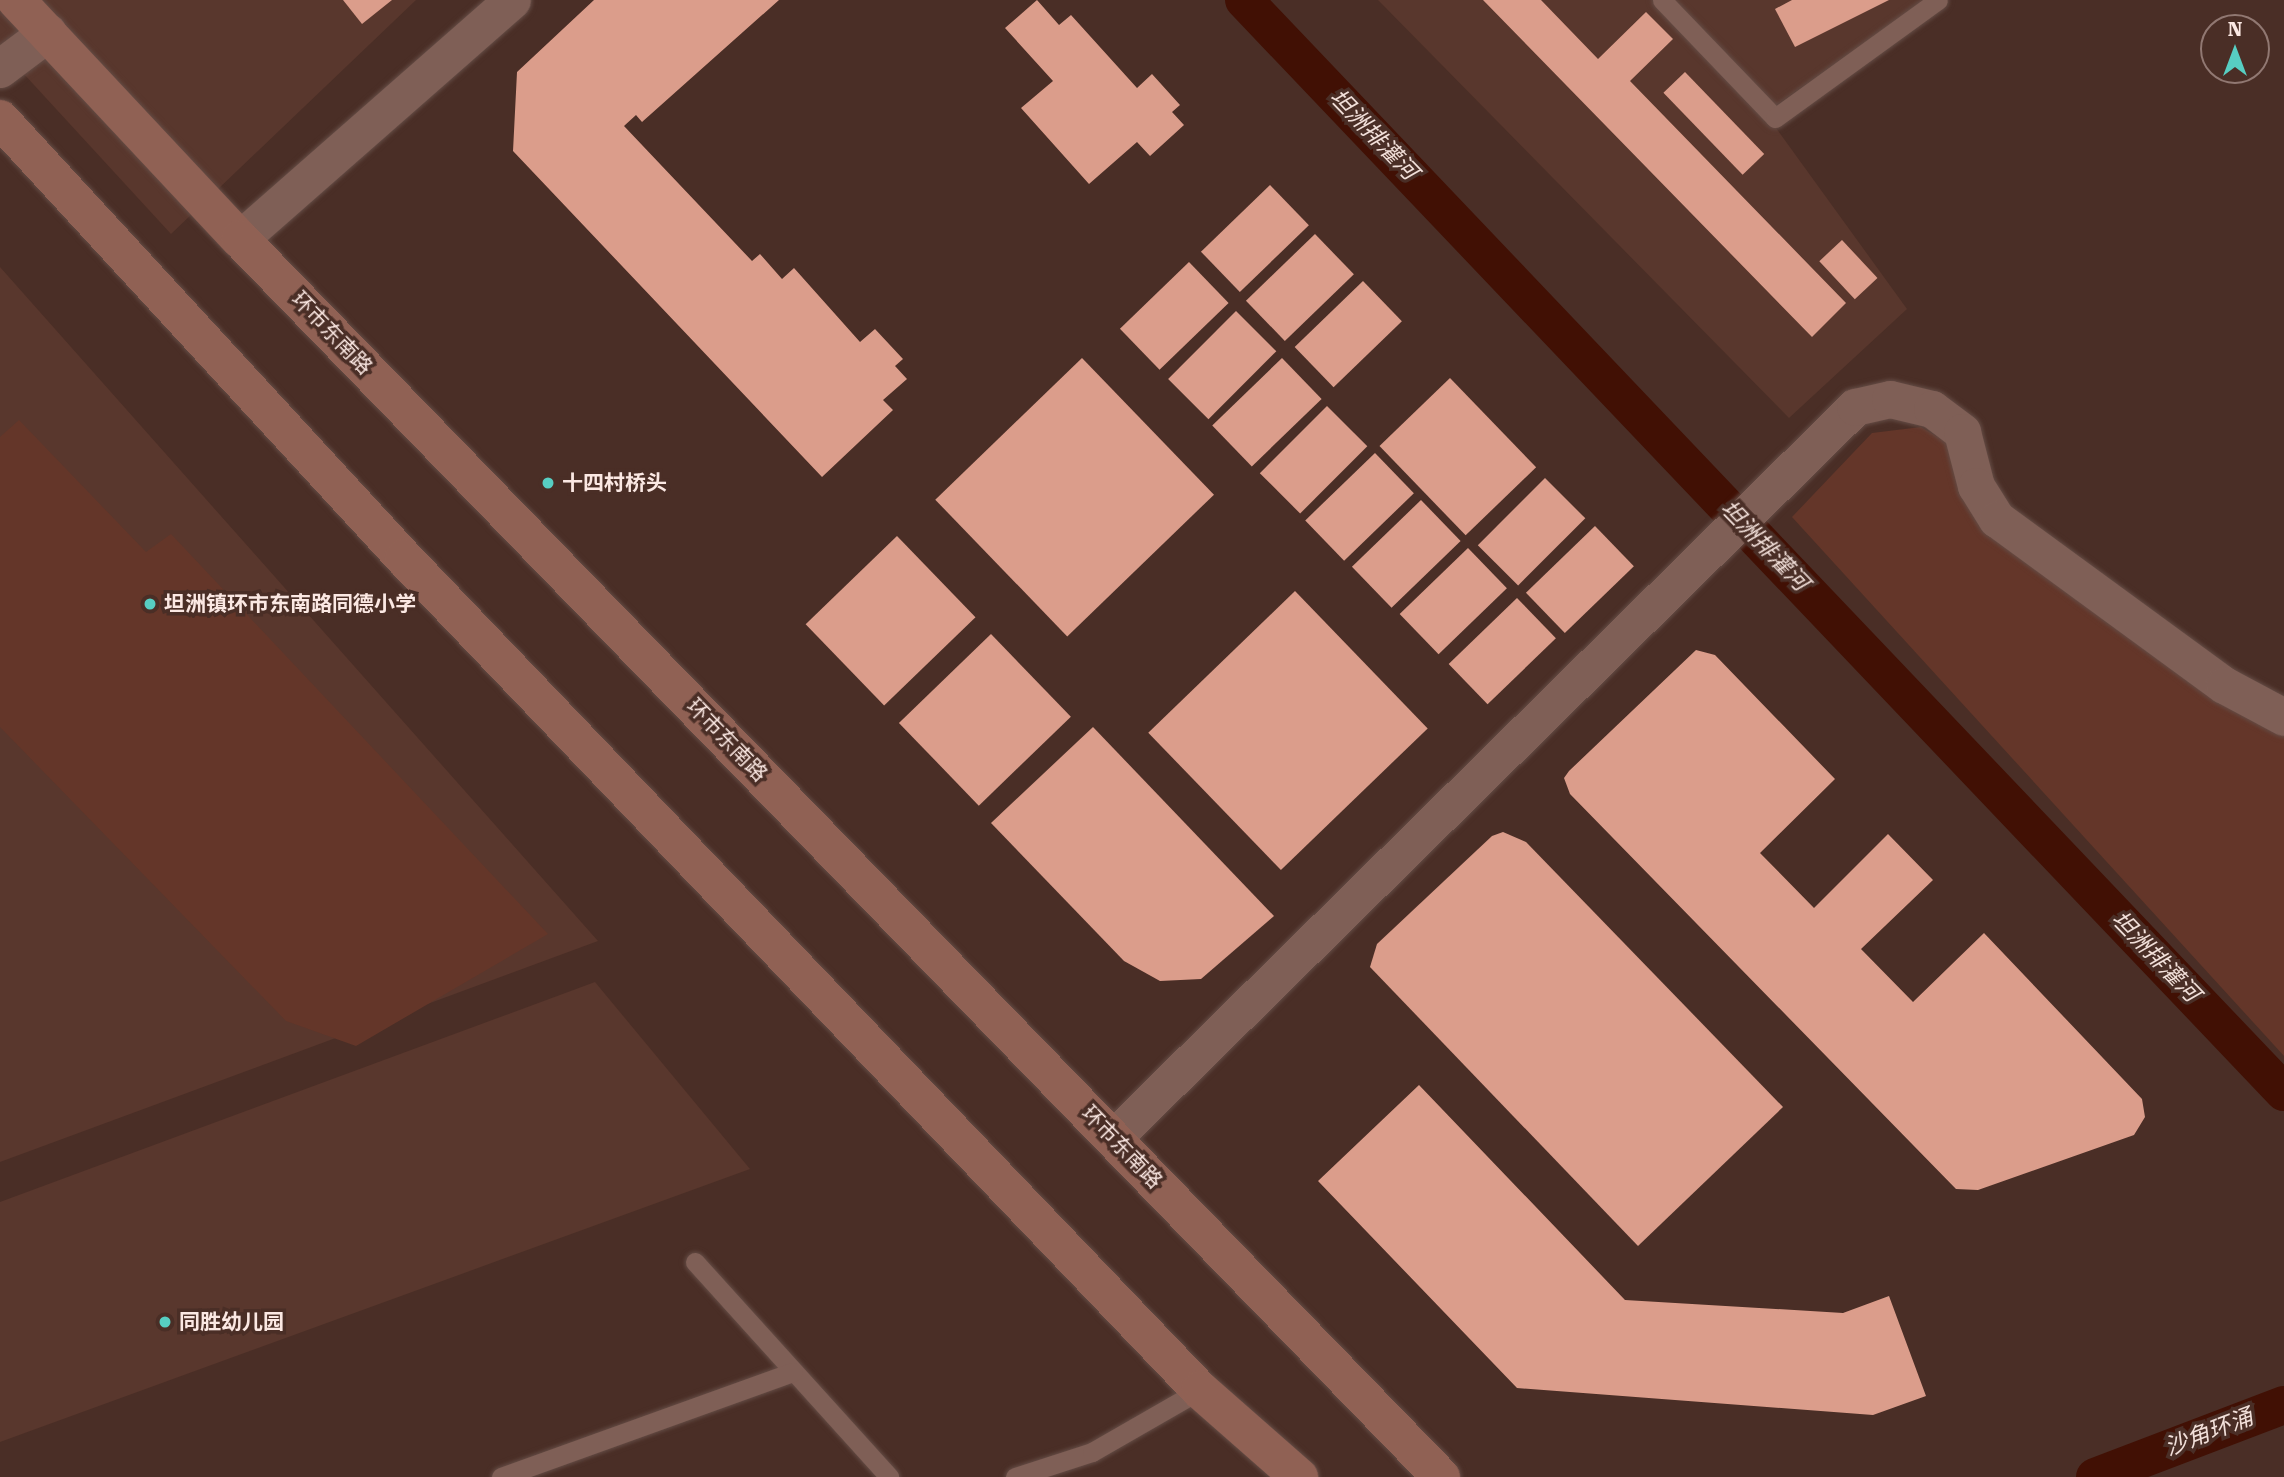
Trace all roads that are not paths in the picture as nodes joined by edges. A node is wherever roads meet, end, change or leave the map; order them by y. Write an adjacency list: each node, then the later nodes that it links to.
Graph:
1 (16, 0): 5 (main road, 环市东南路)
2 (512, 0): 8 (street)
3 (1662, 0): 4 (lane)
4 (1938, 0)
5 (48, 33): 6 (street); 8 (main road, 环市东南路)
6 (0, 69)
7 (0, 119): 13 (main road)
8 (240, 239): 10 (main road, 环市东南路)
9 (2284, 717): 10 (street)
10 (1113, 1138): 18 (main road, 环市东南路)
11 (695, 1262): 12 (lane)
12 (793, 1372): 14 (lane); 15 (lane)
13 (1200, 1390): 16 (lane); 17 (main road)
14 (501, 1477)
15 (889, 1477)
16 (1015, 1477)
17 (1299, 1477)
18 (1441, 1477)

